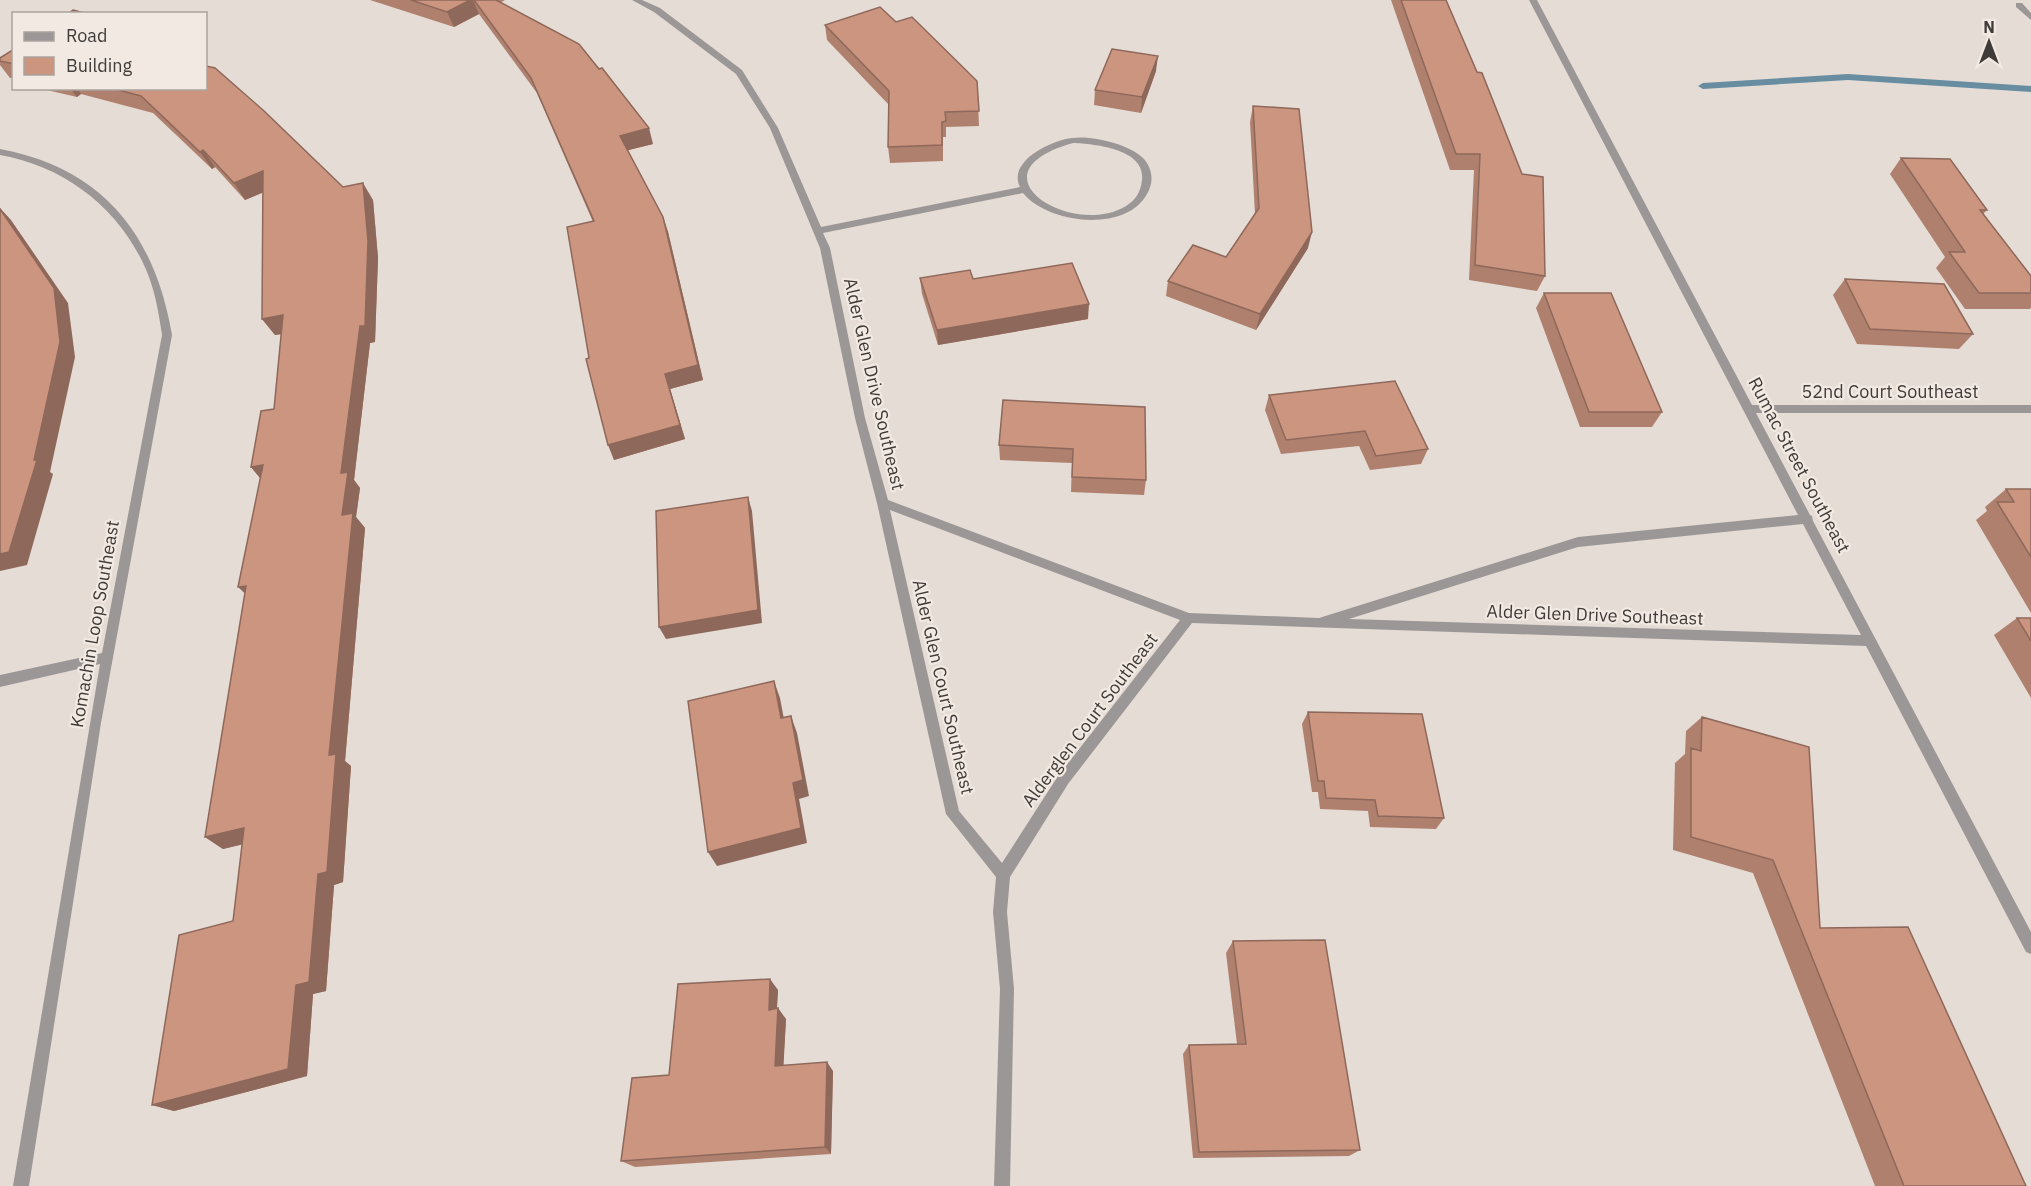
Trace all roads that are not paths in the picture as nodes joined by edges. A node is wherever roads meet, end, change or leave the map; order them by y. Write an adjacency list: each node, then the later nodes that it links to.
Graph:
1 (636, 0): 7 (street, Alder Glen Drive Southeast)
2 (1533, 0): 8 (street, Rumac Street Southeast)
3 (2019, 5): 4 (street)
4 (2031, 18)
5 (0, 152): 15 (street, Komachin Loop Southeast)
6 (1026, 189): 6 (street); 7 (street)
7 (818, 231): 10 (street, Alder Glen Drive Southeast)
8 (1749, 409): 9 (street, 52nd Court Southeast); 11 (street, Rumac Street Southeast)
9 (2031, 409)
10 (883, 502): 12 (street, Alder Glen Drive Southeast); 17 (street, Alder Glen Court Southeast)
11 (1808, 519): 13 (street, Alder Glen Drive Southeast); 14 (street, Rumac Street Southeast)
12 (1189, 618): 13 (street, Alder Glen Drive Southeast); 17 (street, Alderglen Court Southeast)
13 (1319, 623): 14 (street, Alder Glen Drive Southeast)
14 (1870, 641): 18 (street, Rumac Street Southeast)
15 (108, 657): 16 (street); 19 (street, Komachin Loop Southeast)
16 (0, 681)
17 (1003, 875): 20 (street)
18 (2031, 947)
19 (21, 1186)
20 (1002, 1186)

